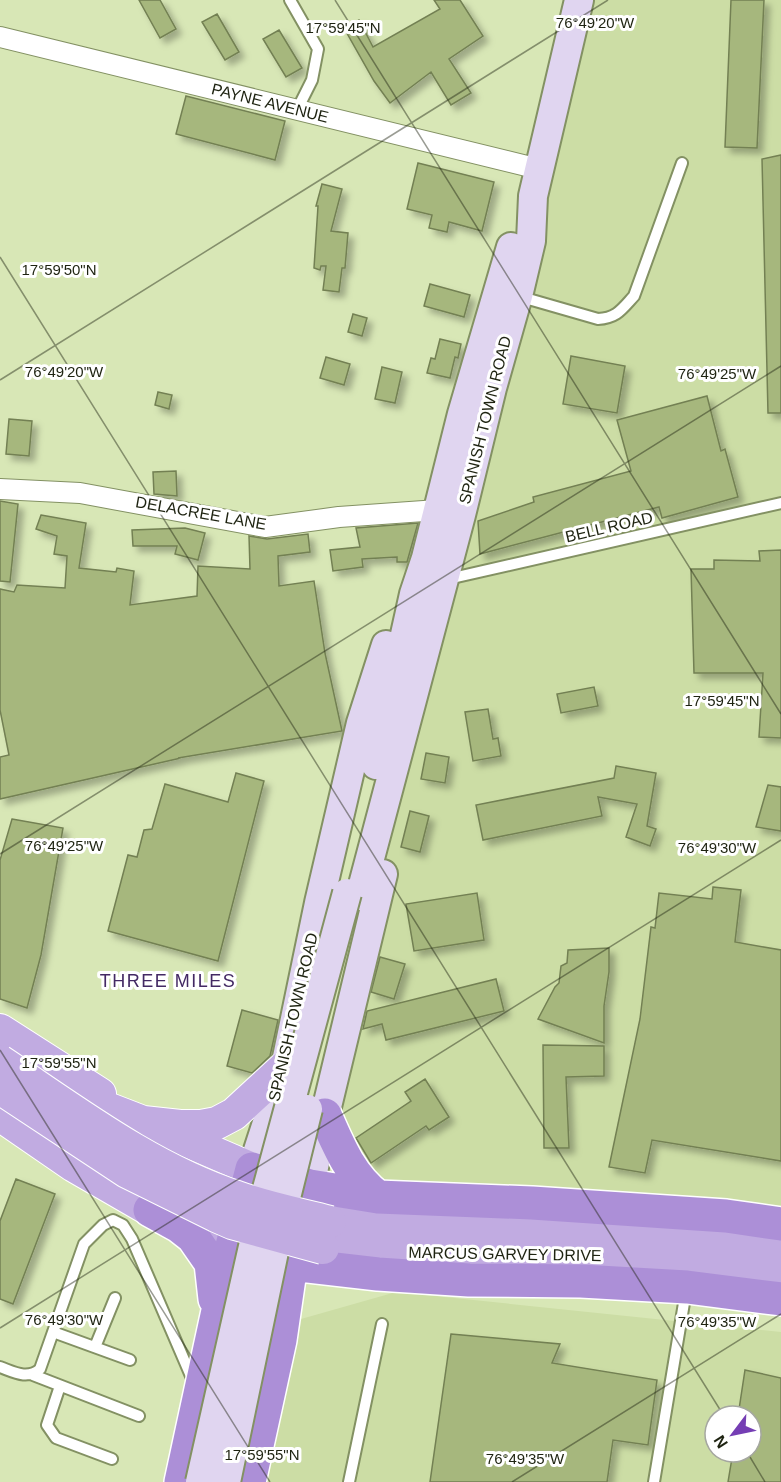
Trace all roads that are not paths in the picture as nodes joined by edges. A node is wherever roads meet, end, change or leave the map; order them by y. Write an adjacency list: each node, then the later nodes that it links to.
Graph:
1 (290, 0): 4 (lane)
2 (579, 0): 6 (main road, SPANISH TOWN ROAD)
3 (0, 37): 4 (street, PAYNE AVENUE)
4 (297, 110): 6 (street, PAYNE AVENUE)
5 (682, 164): 7 (lane)
6 (536, 182): 7 (main road, SPANISH TOWN ROAD); 10 (main road, SPANISH TOWN ROAD)
7 (518, 296): 11 (main road, SPANISH TOWN ROAD)
8 (0, 489): 10 (street, DELACREE LANE)
9 (781, 503): 11 (lane, BELL ROAD)
10 (438, 510): 12 (main road, SPANISH TOWN ROAD)
11 (444, 579): 13 (main road, SPANISH TOWN ROAD)
12 (414, 594): 14 (main road, SPANISH TOWN ROAD); 17 (main road, SPANISH TOWN ROAD)
13 (428, 642): 14 (main road, SPANISH TOWN ROAD); 20 (main road, SPANISH TOWN ROAD)
14 (353, 895): 49 (main road, SPANISH TOWN ROAD, bridge); 50 (main road, SPANISH TOWN ROAD, bridge)
15 (0, 1030): 21 (main road)
16 (0, 1061): 26 (main road, bridge)
17 (285, 1067): 21 (main road); 22 (main road, SPANISH TOWN ROAD)
18 (0, 1088): 26 (main road, bridge)
19 (0, 1114): 21 (main road); 25 (main road)
20 (325, 1115): 23 (main road, SPANISH TOWN ROAD); 24 (highway)
21 (143, 1122): 22 (main road)
22 (252, 1169): 23 (highway); 26 (highway, SPANISH TOWN ROAD)
23 (310, 1186): 24 (highway); 30 (highway, SPANISH TOWN ROAD)
24 (378, 1197): 27 (highway)
25 (150, 1210): 26 (main road); 40 (highway)
26 (234, 1222): 28 (main road, MARCUS GARVEY DRIVE, bridge); 30 (highway, MARCUS GARVEY DRIVE); 40 (highway, SPANISH TOWN ROAD)
27 (781, 1224)
28 (642, 1246): 29 (main road, MARCUS GARVEY DRIVE); 32 (main road, MARCUS GARVEY DRIVE)
29 (781, 1247)
30 (291, 1264): 31 (highway, MARCUS GARVEY DRIVE); 38 (highway, SPANISH TOWN ROAD)
31 (378, 1274): 33 (highway, MARCUS GARVEY DRIVE); 38 (highway)
32 (781, 1275)
33 (687, 1287): 35 (highway, MARCUS GARVEY DRIVE); 53 (lane)
34 (115, 1298): 39 (lane)
35 (781, 1299)
36 (382, 1324): 52 (lane)
37 (53, 1332): 39 (lane); 43 (lane); 45 (lane)
38 (280, 1340): 51 (highway, SPANISH TOWN ROAD)
39 (95, 1347): 41 (lane)
40 (210, 1351): 45 (highway, SPANISH TOWN ROAD)
41 (130, 1360)
42 (0, 1367): 43 (lane)
43 (33, 1375): 44 (lane)
44 (60, 1386): 46 (lane); 47 (lane)
45 (200, 1397): 48 (highway, SPANISH TOWN ROAD)
46 (139, 1416)
47 (112, 1459)
48 (181, 1482)
49 (200, 1482)
50 (226, 1482)
51 (249, 1482)
52 (349, 1482)
53 (654, 1482)

